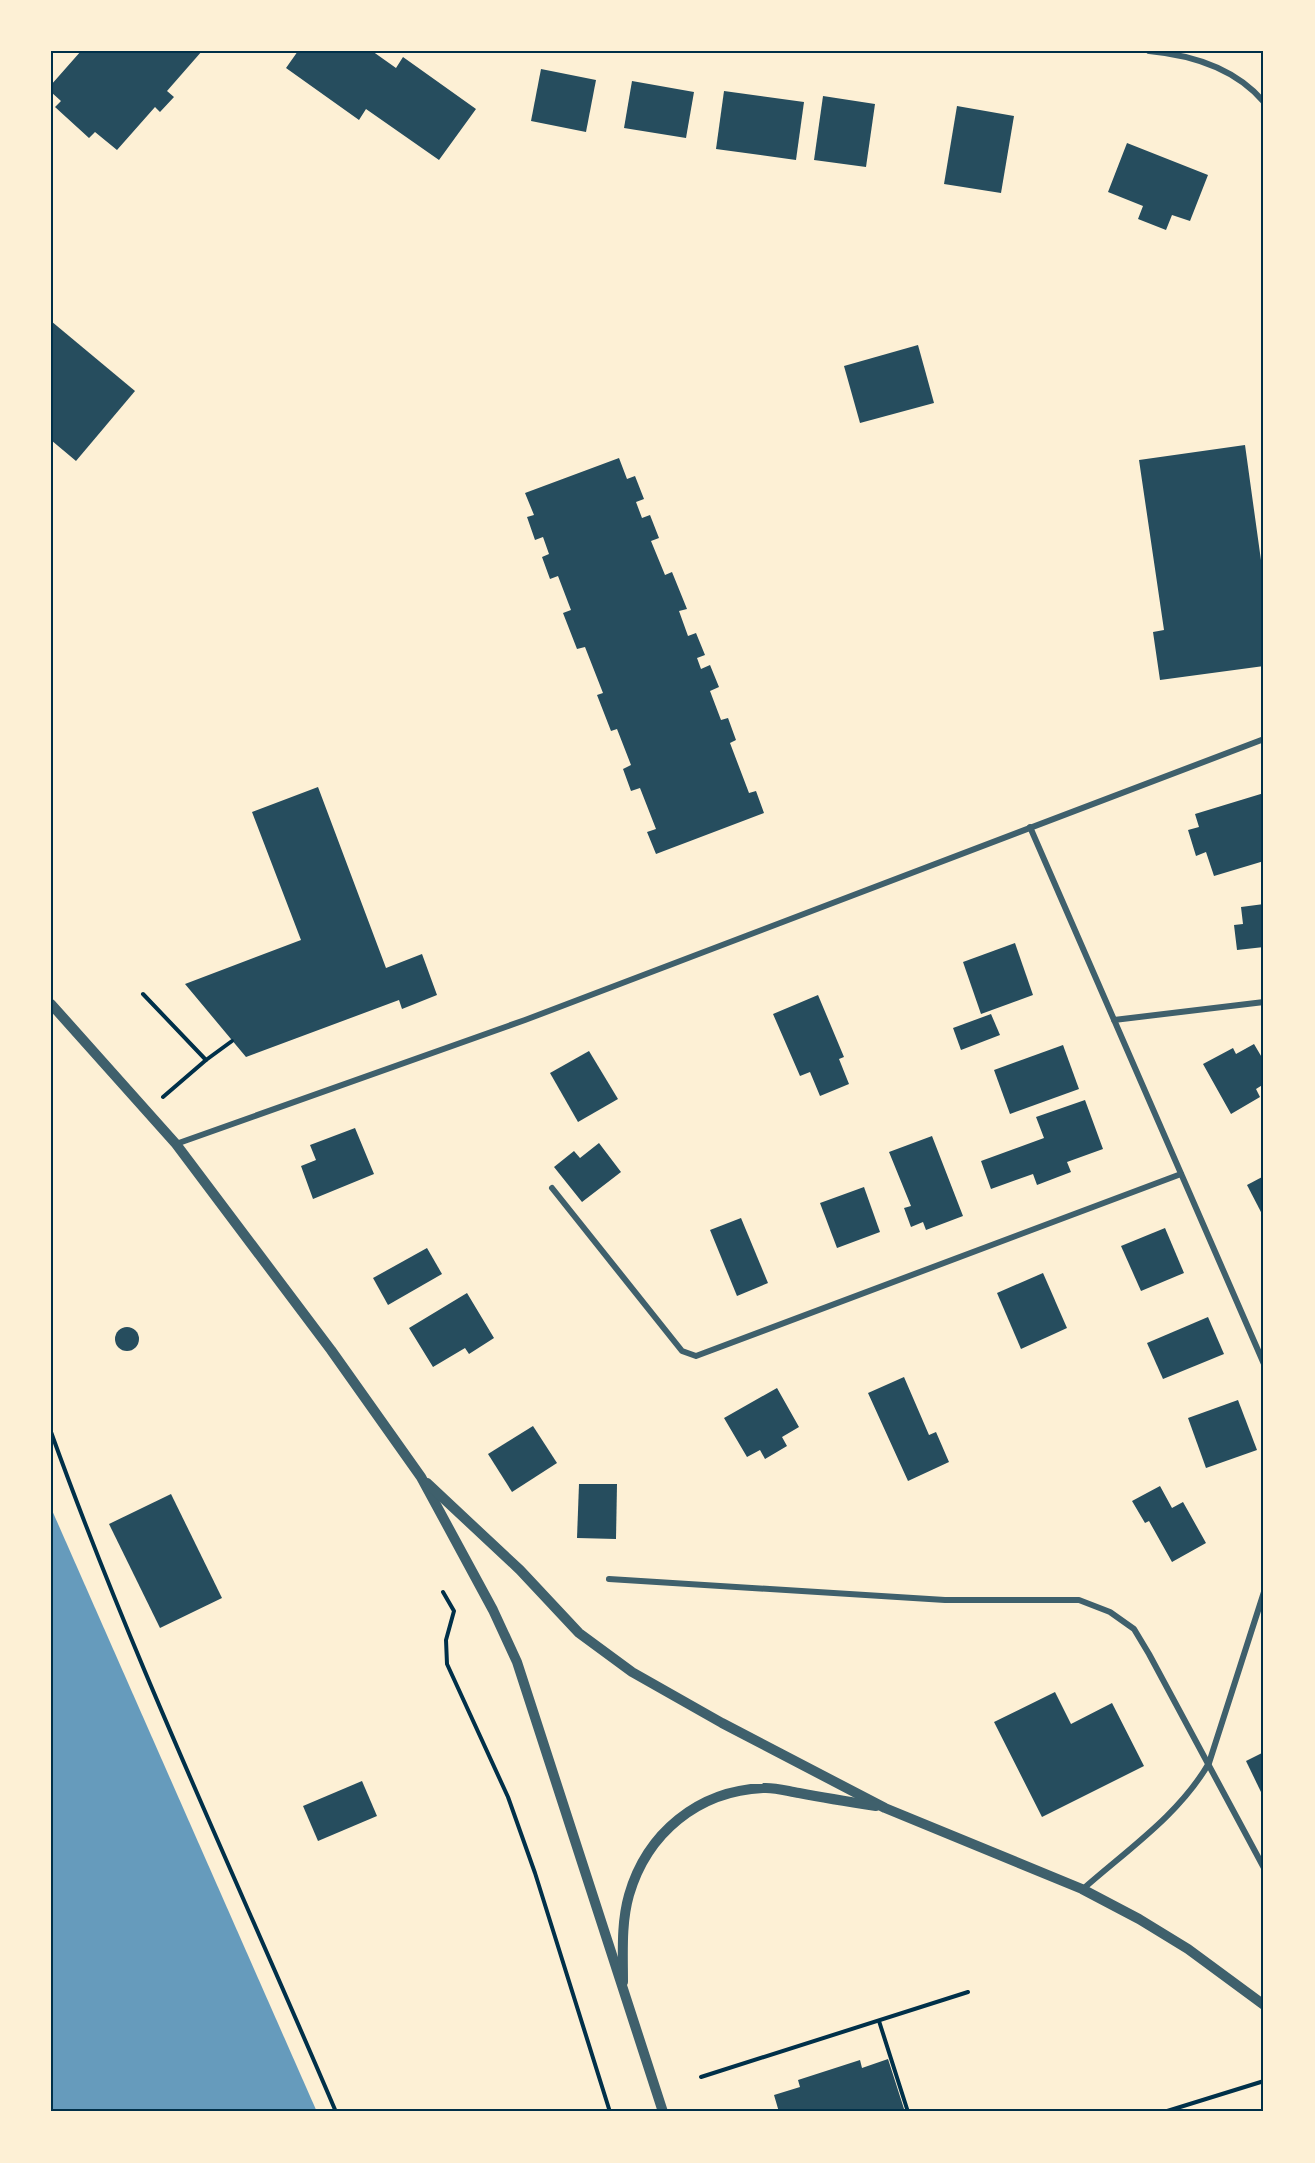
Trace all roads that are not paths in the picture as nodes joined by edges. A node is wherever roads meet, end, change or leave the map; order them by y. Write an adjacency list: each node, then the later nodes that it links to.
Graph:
1 (1149, 51): 2 (street)
2 (1264, 102)
3 (1264, 739): 4 (street)
4 (1030, 827): 7 (street); 8 (street)
5 (1264, 1002): 7 (street)
6 (51, 1004): 8 (street)
7 (1114, 1020): 9 (street)
8 (176, 1144): 12 (street)
9 (1181, 1174): 10 (street); 11 (street)
10 (552, 1188)
11 (1264, 1364)
12 (421, 1477): 16 (street); 19 (street)
13 (609, 1579): 15 (street)
14 (1264, 1592): 15 (street)
15 (1209, 1763): 17 (street); 18 (street)
16 (885, 1808): 18 (street); 19 (street)
17 (1264, 1868)
18 (1083, 1889): 20 (street)
19 (622, 1991): 21 (street)
20 (1264, 2005)
21 (663, 2112)

